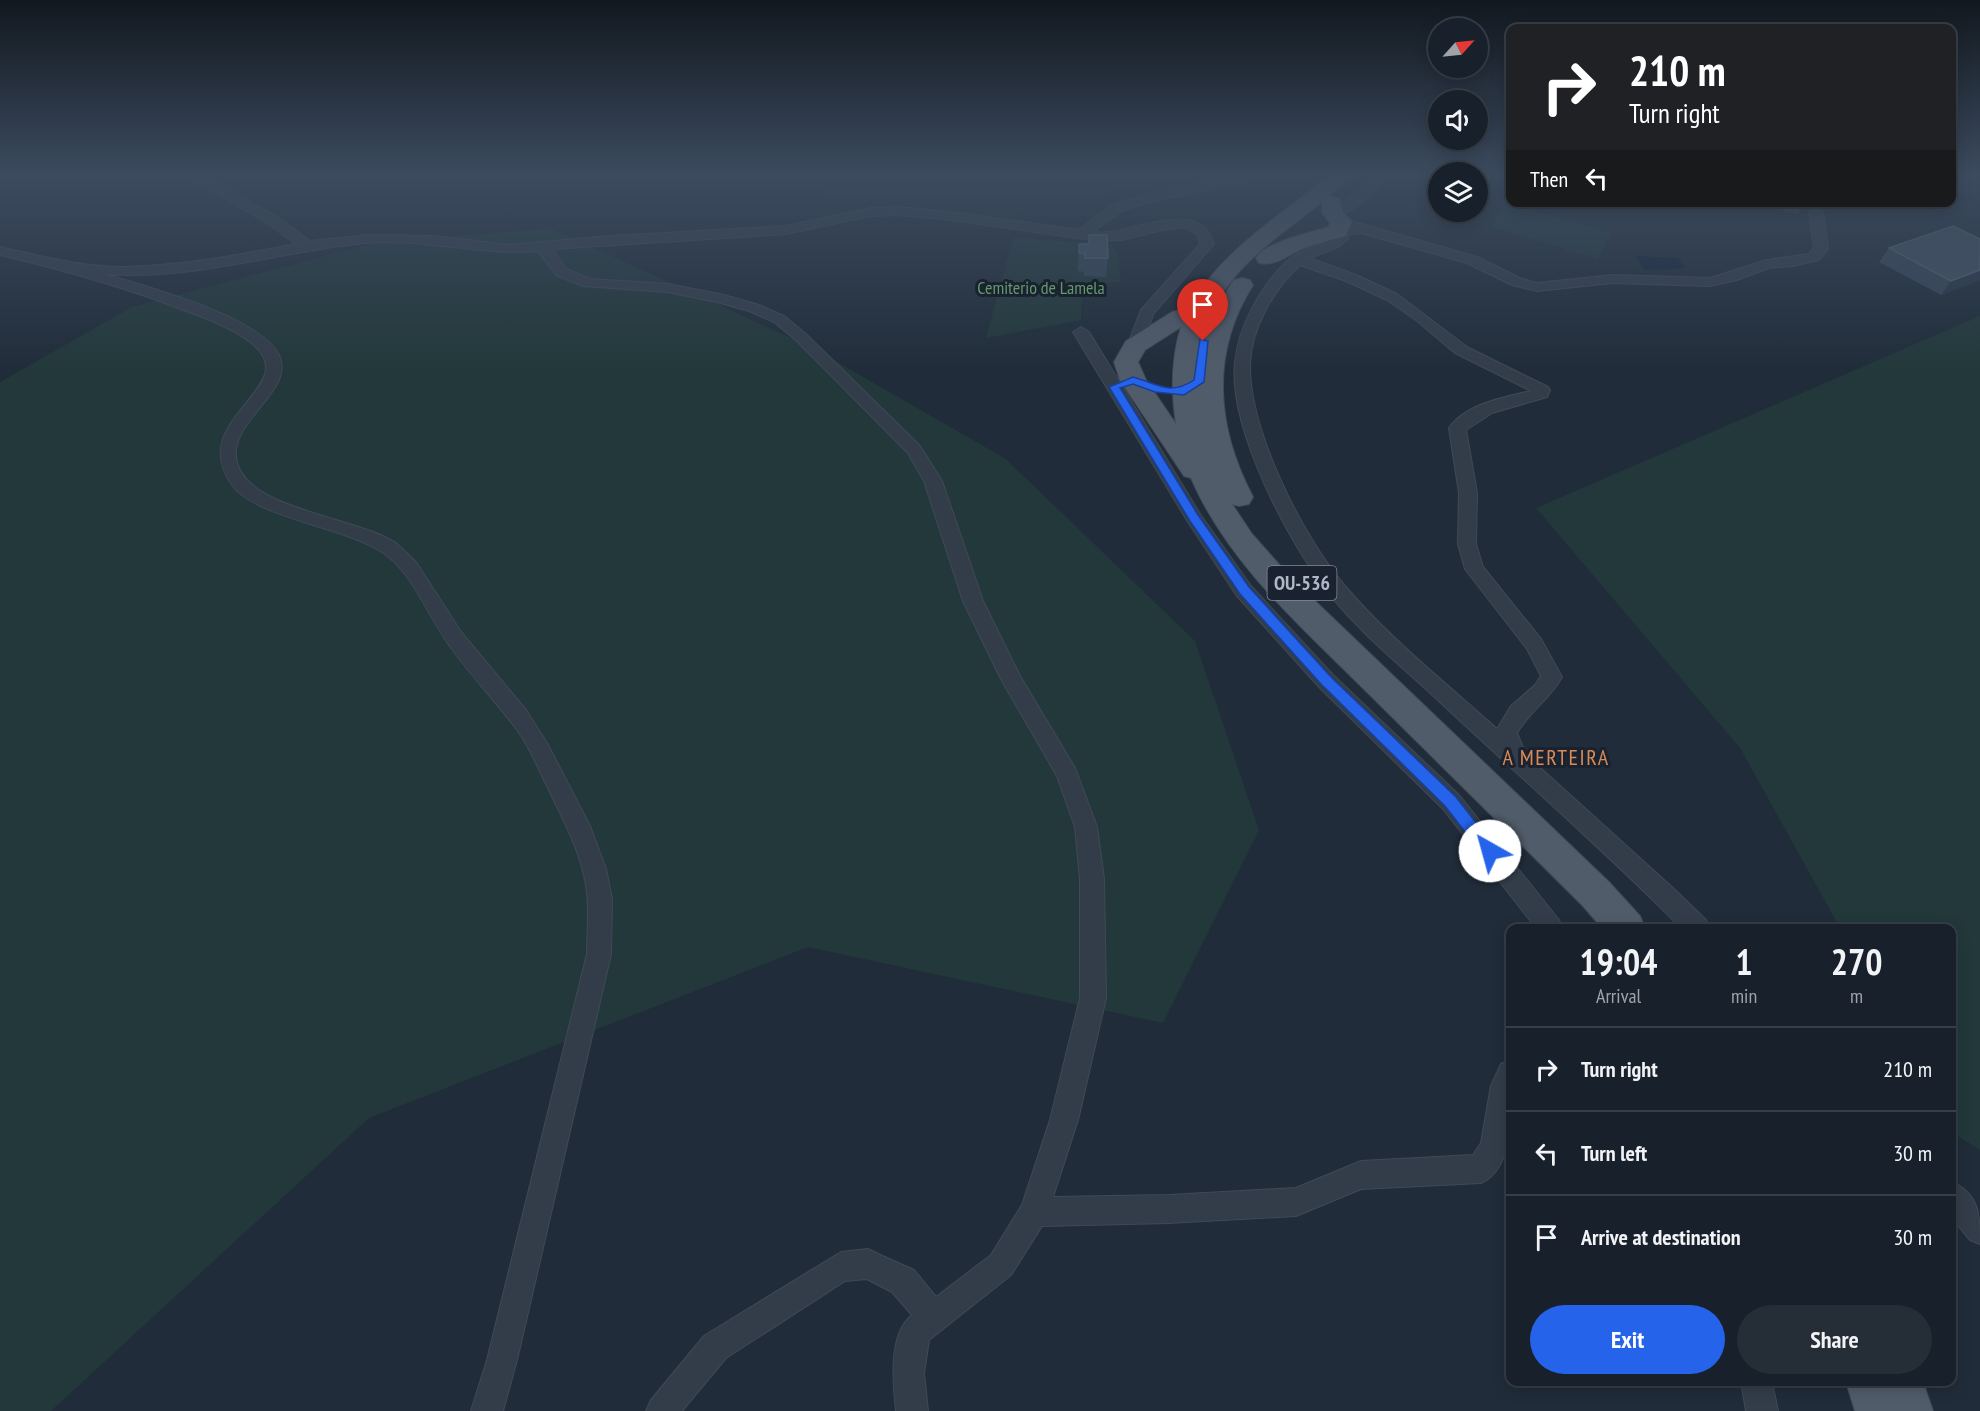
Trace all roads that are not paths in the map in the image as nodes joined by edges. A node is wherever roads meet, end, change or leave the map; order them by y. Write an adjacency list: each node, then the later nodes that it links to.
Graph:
1 (300, 241): 11 (street)
2 (366, 241): 11 (street)
3 (441, 241): 12 (street)
4 (599, 241): 12 (street)
5 (1207, 241): 17 (street)
6 (1275, 241): 14 (main road, OU-536)
7 (1295, 241): 14 (main road, OU-536)
8 (1339, 241): 15 (street)
9 (1408, 241): 10 (street)
10 (1820, 241)
11 (307, 246): 16 (street)
12 (543, 247): 31 (street)
13 (0, 251): 16 (street)
14 (1257, 259): 18 (main road); 23 (main road, OU-536)
15 (1298, 259): 24 (street); 24 (street)
16 (66, 266): 37 (street)
17 (1165, 294): 18 (main road); 20 (street)
18 (1195, 319): 20 (main road); 22 (main road)
19 (1081, 332): 21 (street)
20 (1135, 346): 21 (main road)
21 (1124, 383): 22 (main road); 23 (main road); 25 (street)
22 (1191, 387): 23 (main road, OU-536)
23 (1222, 491): 26 (main road, OU-536); 27 (main road, OU-536)
24 (1522, 764): 28 (street)
25 (1543, 924)
26 (1622, 924)
27 (1648, 924)
28 (1693, 924)
29 (1506, 1082): 31 (street)
30 (1956, 1201): 32 (street)
31 (1034, 1212): 33 (street)
32 (1980, 1230)
33 (933, 1317): 38 (street); 39 (street)
34 (1758, 1386): 40 (street)
35 (1872, 1386): 41 (main road)
36 (1900, 1386): 42 (main road)
37 (487, 1411)
38 (662, 1411)
39 (912, 1411)
40 (1762, 1411)
41 (1880, 1411)
42 (1908, 1411)

